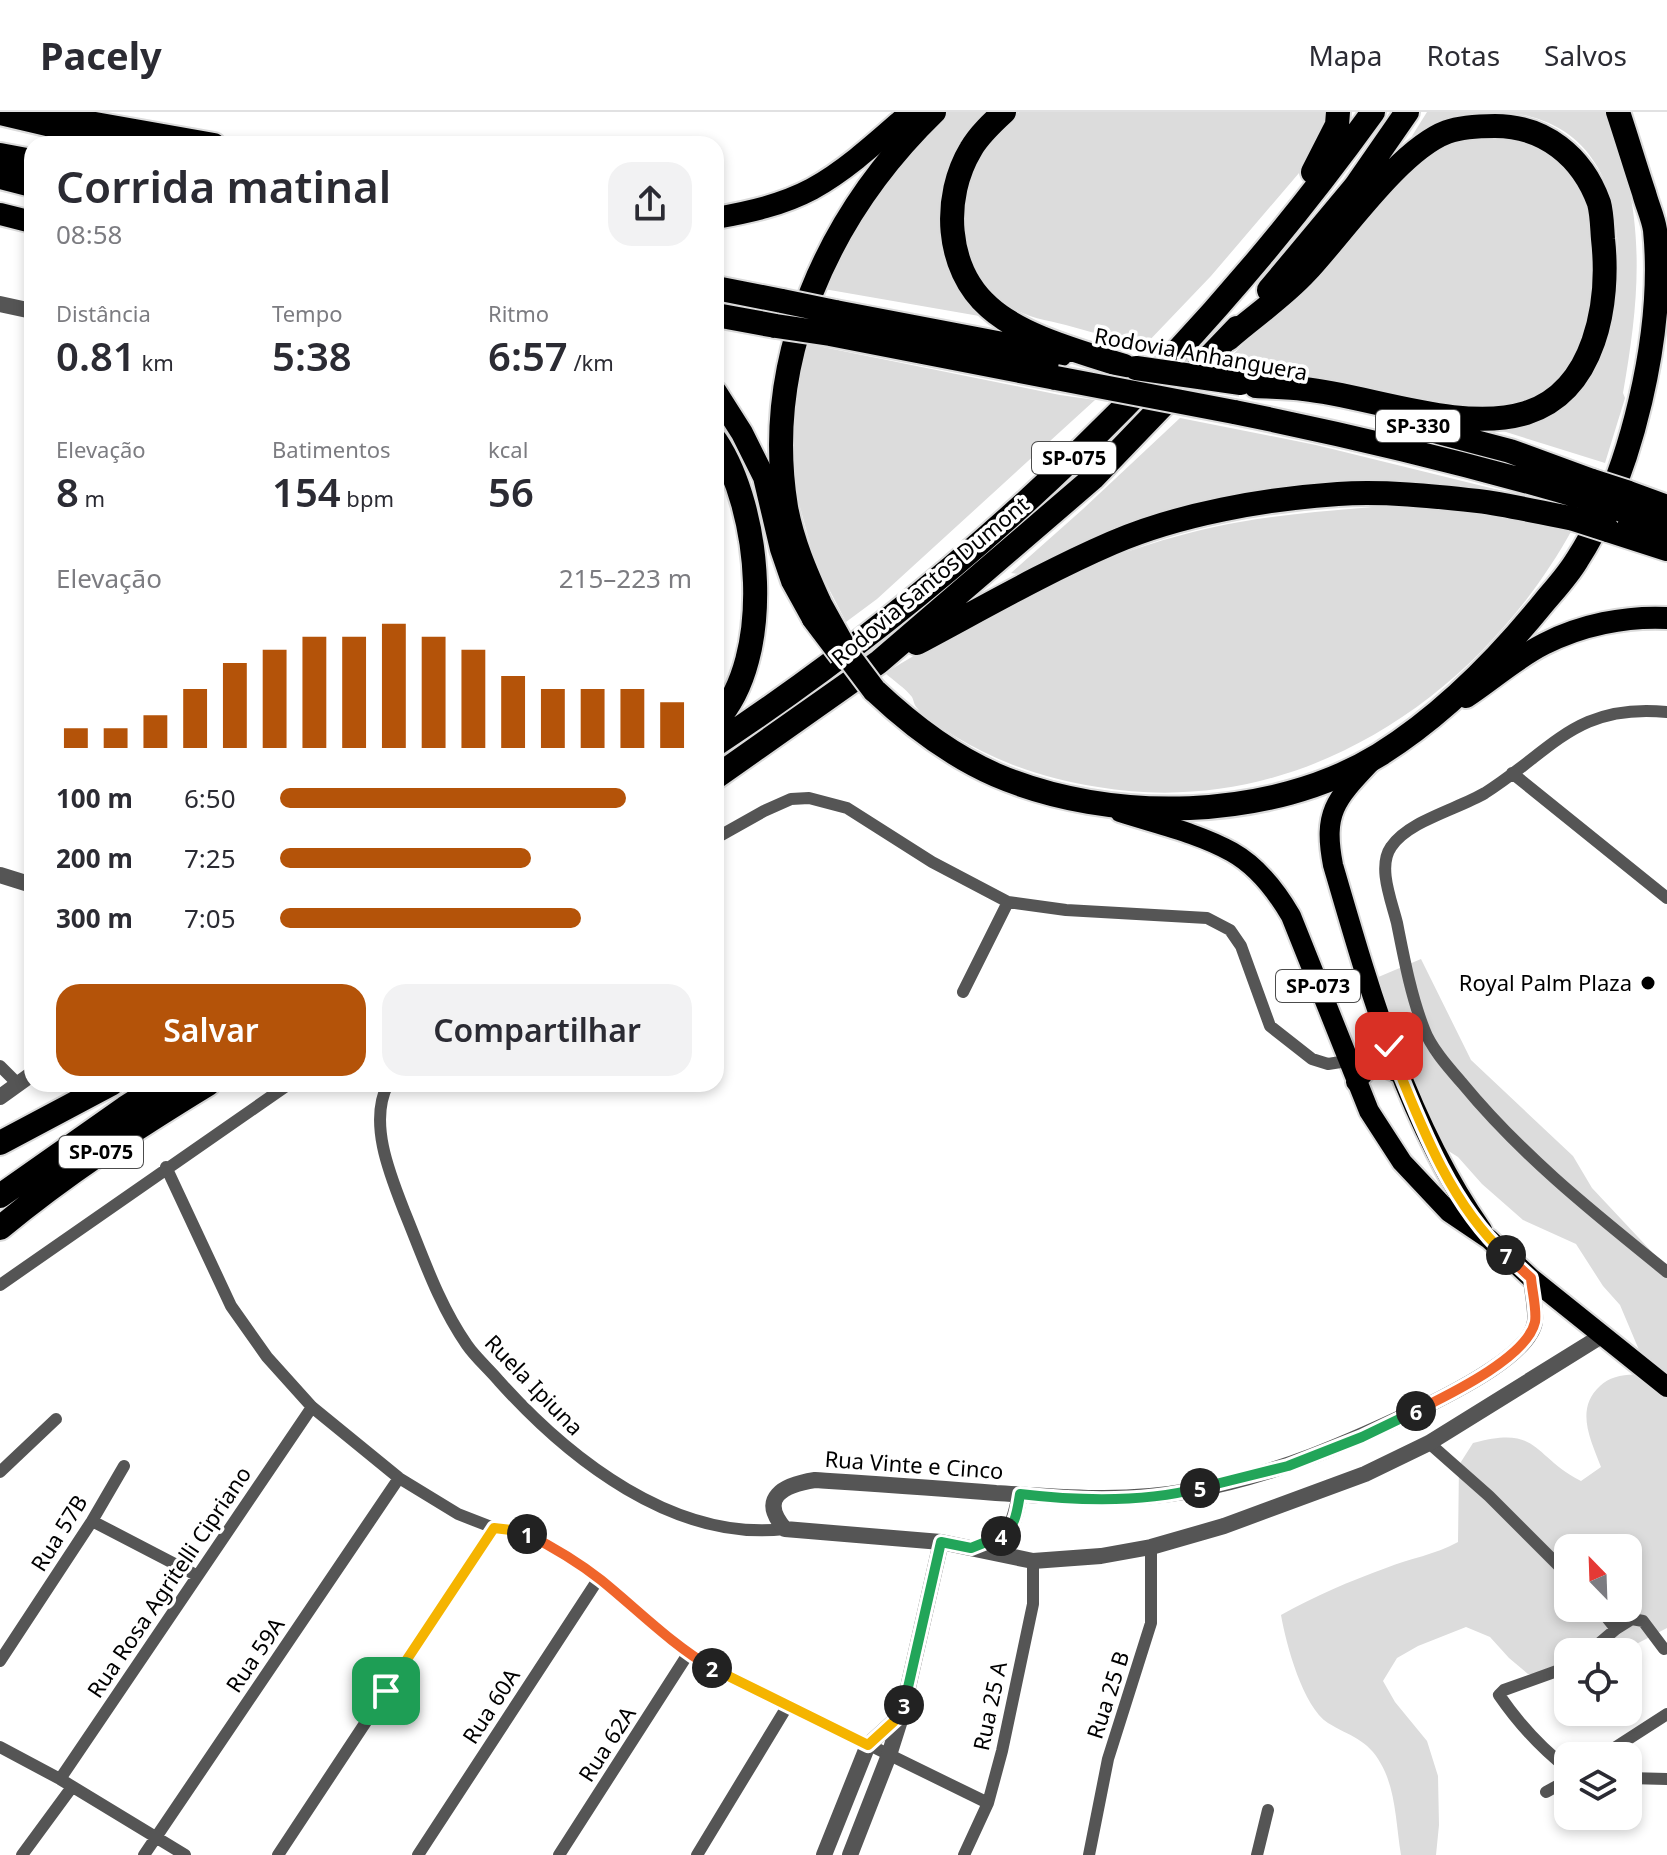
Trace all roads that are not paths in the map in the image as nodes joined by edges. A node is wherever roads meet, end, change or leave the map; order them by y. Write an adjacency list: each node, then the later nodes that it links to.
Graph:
1 (34, 112): 11 (highway)
2 (911, 112): 17 (highway)
3 (934, 112): 37 (highway)
4 (1004, 112): 28 (highway)
5 (1338, 112): 22 (highway)
6 (1373, 112): 22 (highway, Rodovia Santos Dumont / SP-075)
7 (1407, 112): 27 (highway, Rodovia Santos Dumont / SP-075)
8 (1618, 112): 19 (highway)
9 (0, 113): 10 (highway)
10 (98, 136)
11 (169, 136)
12 (0, 155): 13 (highway)
13 (24, 160)
14 (0, 177): 15 (highway)
15 (24, 183)
16 (0, 214): 18 (highway)
17 (724, 217)
18 (24, 220)
19 (1655, 227): 20 (highway); 42 (highway)
20 (1667, 280)
21 (724, 290): 26 (highway, Rodovia Anhanguera / SP-330, bridge)
22 (1223, 298): 43 (highway, Rodovia Santos Dumont / SP-075)
23 (0, 304): 24 (street)
24 (24, 309)
25 (724, 316): 26 (highway, Rodovia Anhanguera / SP-330, bridge)
26 (832, 323): 28 (highway, Rodovia Anhanguera / SP-330); 32 (highway, Rodovia Anhanguera / SP-330, bridge)
27 (1228, 339): 29 (highway); 39 (highway, Rodovia Santos Dumont / SP-075)
28 (1130, 367): 29 (highway, Rodovia Anhanguera / SP-330, bridge)
29 (1249, 384): 32 (highway, Rodovia Anhanguera / SP-330)
30 (724, 405): 37 (highway)
31 (724, 455): 40 (highway)
32 (1584, 499): 34 (highway, Rodovia Anhanguera / SP-330, bridge); 34 (highway, bridge); 39 (highway)
33 (1667, 507): 34 (highway, Rodovia Anhanguera / SP-330)
34 (1619, 511): 35 (highway, Rodovia Anhanguera / SP-330); 36 (highway)
35 (1667, 527)
36 (1667, 549)
37 (816, 612): 47 (highway, bridge)
38 (1667, 618): 42 (highway)
39 (879, 662): 45 (highway, Rodovia Santos Dumont / SP-075)
40 (724, 710)
41 (1667, 712): 46 (street)
42 (1430, 718): 44 (highway)
43 (724, 738)
44 (1379, 754): 47 (highway); 56 (main road, SP-073)
45 (724, 771)
46 (1512, 773): 51 (street); 71 (street)
47 (1090, 802): 54 (main road, SP-073)
48 (724, 834): 52 (street)
49 (0, 875): 50 (street)
50 (24, 882)
51 (1667, 898)
52 (1008, 902): 53 (street); 54 (street)
53 (963, 992)
54 (1347, 1061): 58 (main road, SP-073)
55 (0, 1066): 59 (street)
56 (1401, 1074): 58 (main road); 70 (main road, SP-073)
57 (24, 1079): 59 (street)
58 (1356, 1082): 70 (main road, SP-073)
59 (17, 1083): 65 (street)
60 (96, 1092): 66 (highway)
61 (150, 1092): 68 (highway, SP-075)
62 (195, 1092): 69 (highway, SP-075)
63 (277, 1092): 67 (street)
64 (384, 1092): 85 (street, Ruela Ipiuna)
65 (0, 1097)
66 (0, 1143)
67 (166, 1167): 73 (street); 76 (street)
68 (0, 1196)
69 (0, 1228)
70 (1489, 1239): 72 (main road, SP-073)
71 (1667, 1272)
72 (1531, 1278): 74 (main road, SP-073); 82 (street, Rua Vinte e Cinco)
73 (0, 1285)
74 (1603, 1335): 75 (main road, SP-073); 78 (street)
75 (1667, 1387)
76 (312, 1407): 81 (street); 91 (street, Rua Rosa Agritelli Cipriano)
77 (56, 1419): 80 (street)
78 (1429, 1443): 87 (street); 90 (street)
79 (124, 1466): 83 (street, Rua 57B)
80 (0, 1472)
81 (399, 1478): 84 (street); 116 (street, Rua 59A)
82 (1020, 1494): 85 (street, Rua Vinte e Cinco); 88 (street)
83 (92, 1521): 91 (street); 98 (street, Rua 57B)
84 (494, 1528): 92 (street); 120 (street)
85 (785, 1529): 86 (street)
86 (941, 1542): 88 (street); 101 (street)
87 (1151, 1547): 89 (street); 127 (street, Rua 25 B)
88 (971, 1548): 89 (street)
89 (1033, 1561): 114 (street, Rua 25 A)
90 (1554, 1561)
91 (196, 1575): 109 (street, Rua Rosa Agritelli Cipriano)
92 (599, 1578): 97 (street); 121 (street, Rua 60A)
93 (1610, 1622): 94 (street)
94 (1616, 1629): 95 (street); 96 (street)
95 (1605, 1638)
96 (1664, 1649)
97 (688, 1654): 100 (street); 122 (street, Rua 62A)
98 (0, 1661)
99 (1554, 1672): 107 (street)
100 (788, 1705): 104 (street); 123 (street)
101 (902, 1714): 104 (street); 106 (street)
102 (1667, 1714): 103 (street)
103 (1624, 1742)
104 (868, 1745): 106 (street); 124 (street)
105 (0, 1747): 109 (street)
106 (889, 1755): 114 (street); 125 (street)
107 (1554, 1758)
108 (1642, 1778): 110 (street)
109 (60, 1779): 111 (street)
110 (1667, 1779)
111 (72, 1787): 116 (street); 117 (street)
112 (1554, 1788): 113 (street)
113 (1546, 1792)
114 (988, 1803): 126 (street, Rua 25 A)
115 (1268, 1810): 128 (street)
116 (157, 1838): 118 (street, Rua 59A); 119 (street)
117 (22, 1855)
118 (144, 1855)
119 (185, 1855)
120 (278, 1855)
121 (418, 1855)
122 (559, 1855)
123 (697, 1855)
124 (824, 1855)
125 (850, 1855)
126 (964, 1855)
127 (1089, 1855)
128 (1257, 1855)

